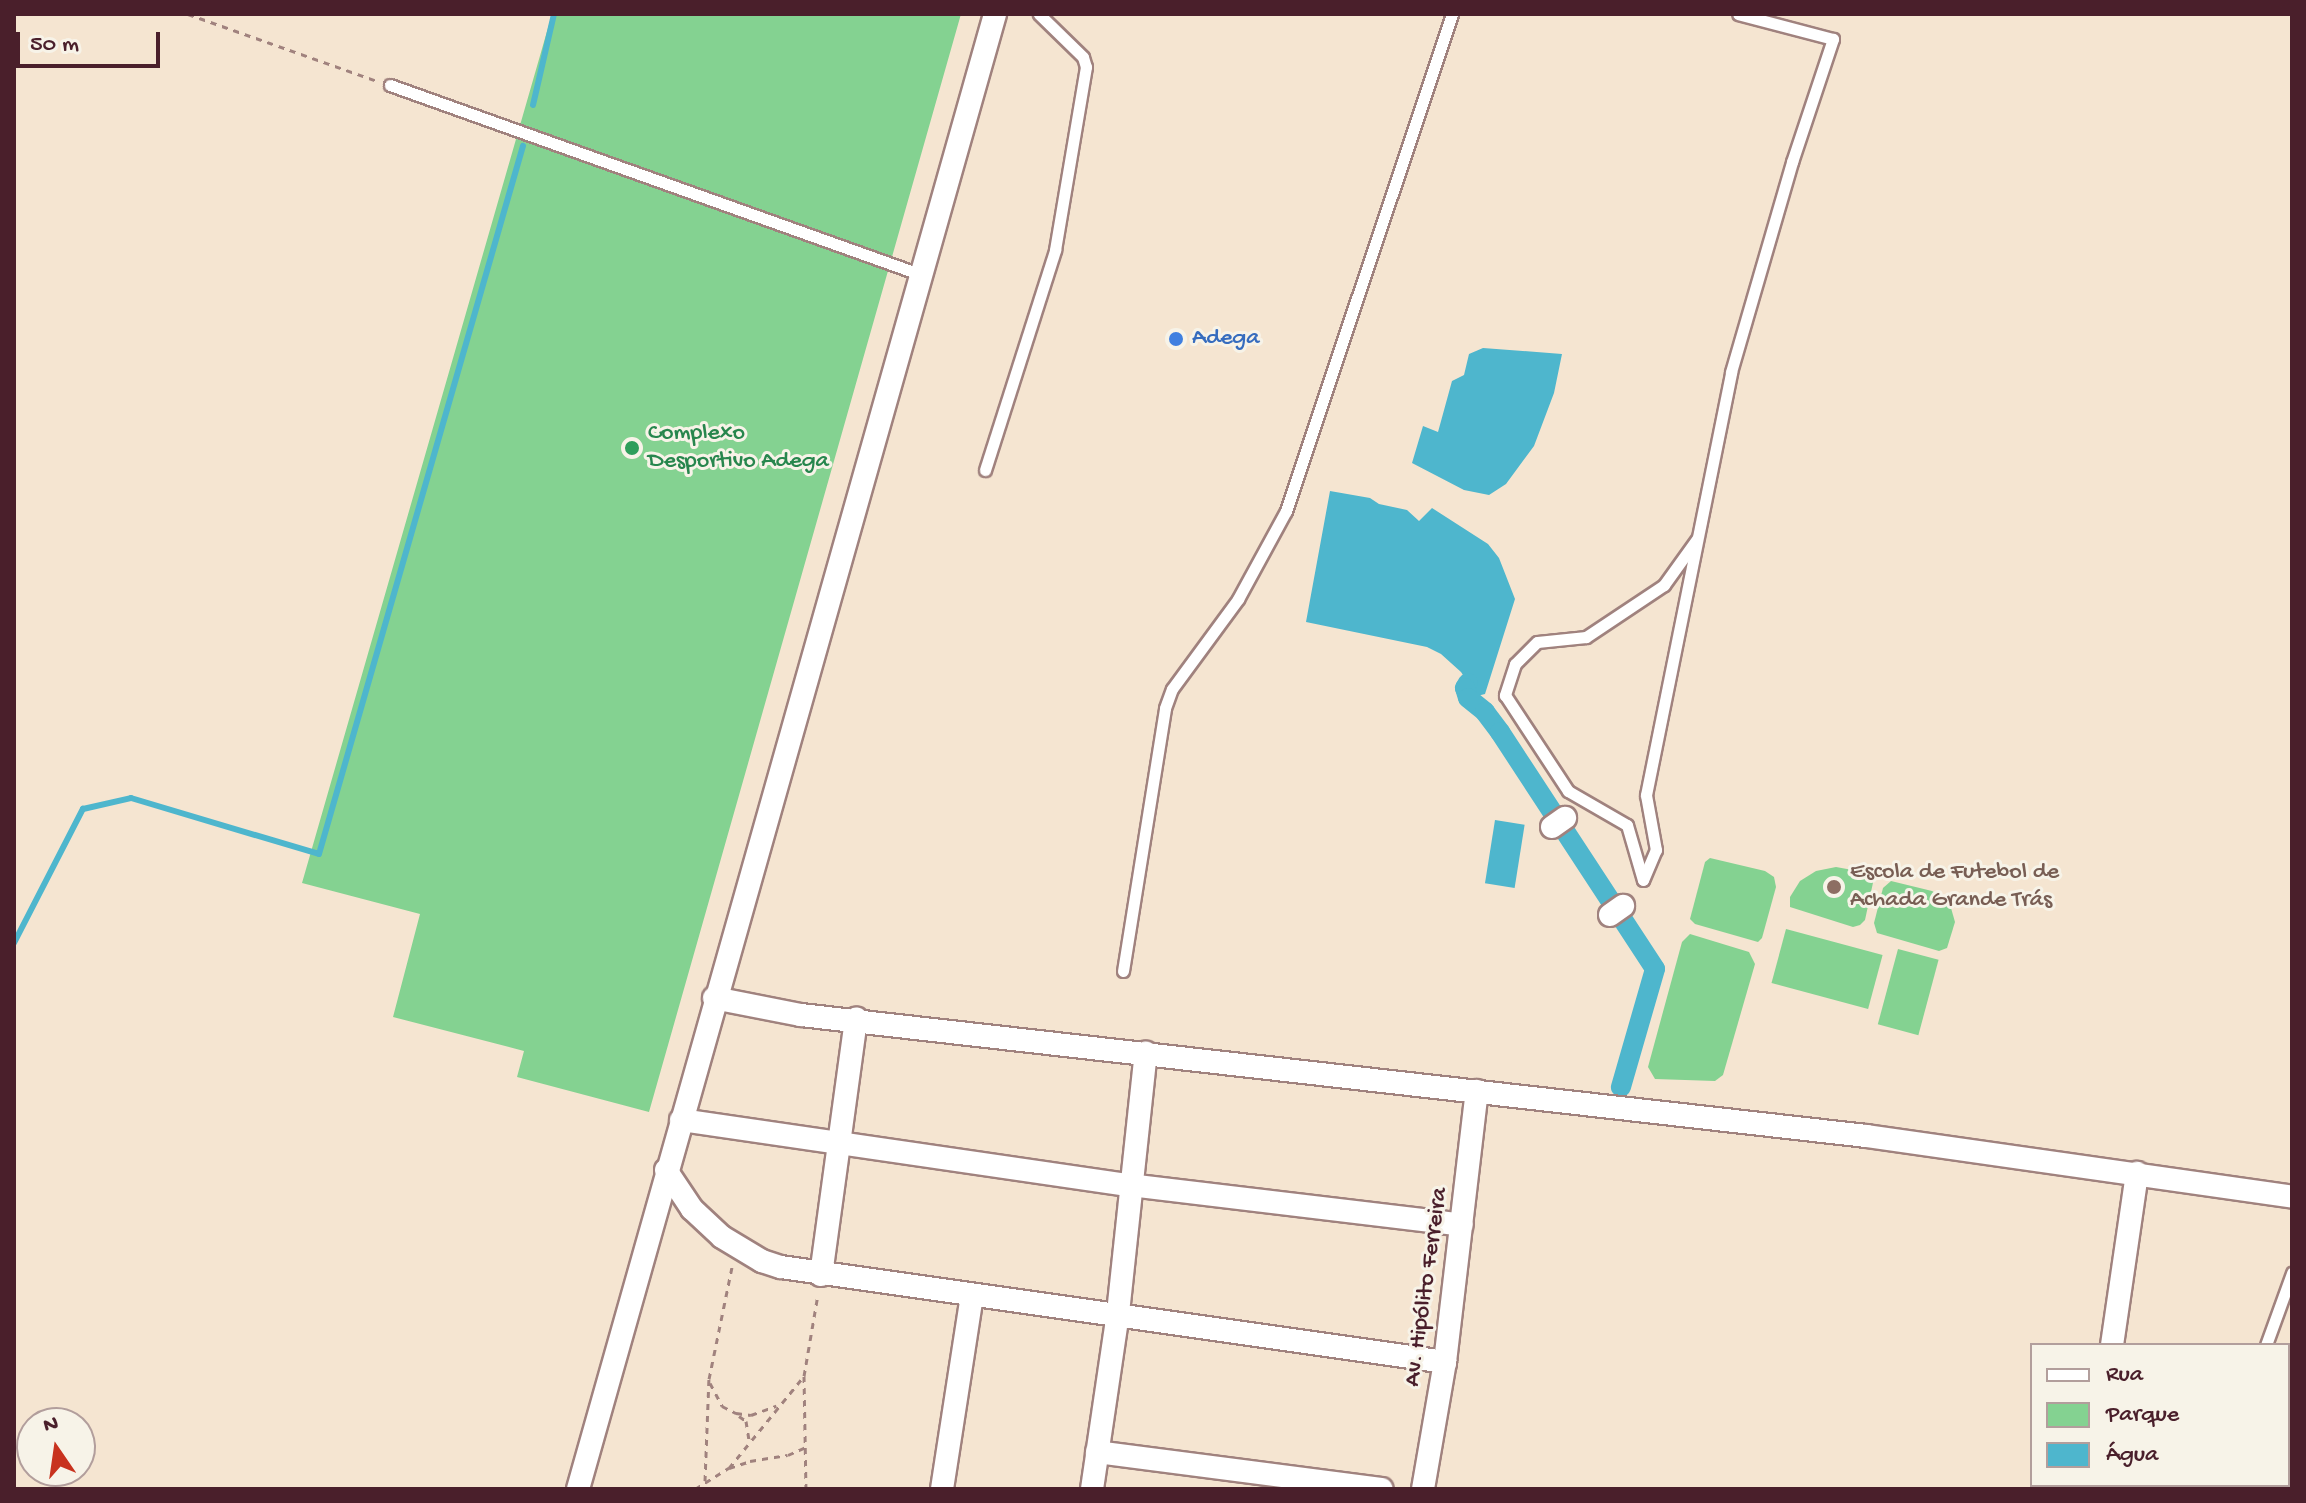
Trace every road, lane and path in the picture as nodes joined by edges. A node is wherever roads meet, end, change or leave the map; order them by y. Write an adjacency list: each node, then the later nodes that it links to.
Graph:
1 (188, 14): 6 (path)
2 (995, 14): 7 (street)
3 (1039, 14): 8 (lane)
4 (1452, 14): 10 (lane)
5 (1738, 14): 9 (lane)
6 (390, 85): 7 (lane)
7 (922, 275): 11 (street)
8 (985, 470)
9 (1697, 539): 9 (lane)
10 (1123, 971)
11 (714, 998): 12 (street); 15 (street)
12 (856, 1018): 13 (street); 16 (street)
13 (1146, 1053): 14 (street); 19 (street)
14 (1477, 1091): 18 (street); 21 (street, Av. Hipólito Ferreira)
15 (681, 1120): 16 (street); 17 (street)
16 (839, 1145): 19 (street); 24 (street)
17 (666, 1170): 22 (street); 39 (street)
18 (2137, 1173): 20 (street); 27 (street)
19 (1129, 1185): 21 (street); 26 (street)
20 (2292, 1197)
21 (1462, 1225): 29 (street, Av. Hipólito Ferreira)
22 (741, 1250): 24 (street); 31 (path)
23 (2292, 1273): 28 (lane)
24 (821, 1275): 25 (street); 30 (path)
25 (972, 1295): 26 (street); 42 (street)
26 (1118, 1313): 29 (street); 36 (street)
27 (2112, 1343)
28 (2267, 1343)
29 (1445, 1362): 45 (street, Av. Hipólito Ferreira)
30 (804, 1376): 32 (path); 35 (path)
31 (709, 1379): 33 (path); 38 (path)
32 (780, 1404): 33 (path); 34 (path)
33 (736, 1413): 34 (path)
34 (749, 1442): 37 (path)
35 (807, 1447): 37 (path); 41 (path)
36 (1097, 1452): 43 (street); 44 (street)
37 (729, 1468): 38 (path)
38 (705, 1483): 40 (path)
39 (578, 1489)
40 (695, 1489)
41 (806, 1489)
42 (942, 1489)
43 (1092, 1489)
44 (1382, 1489)
45 (1423, 1489)

